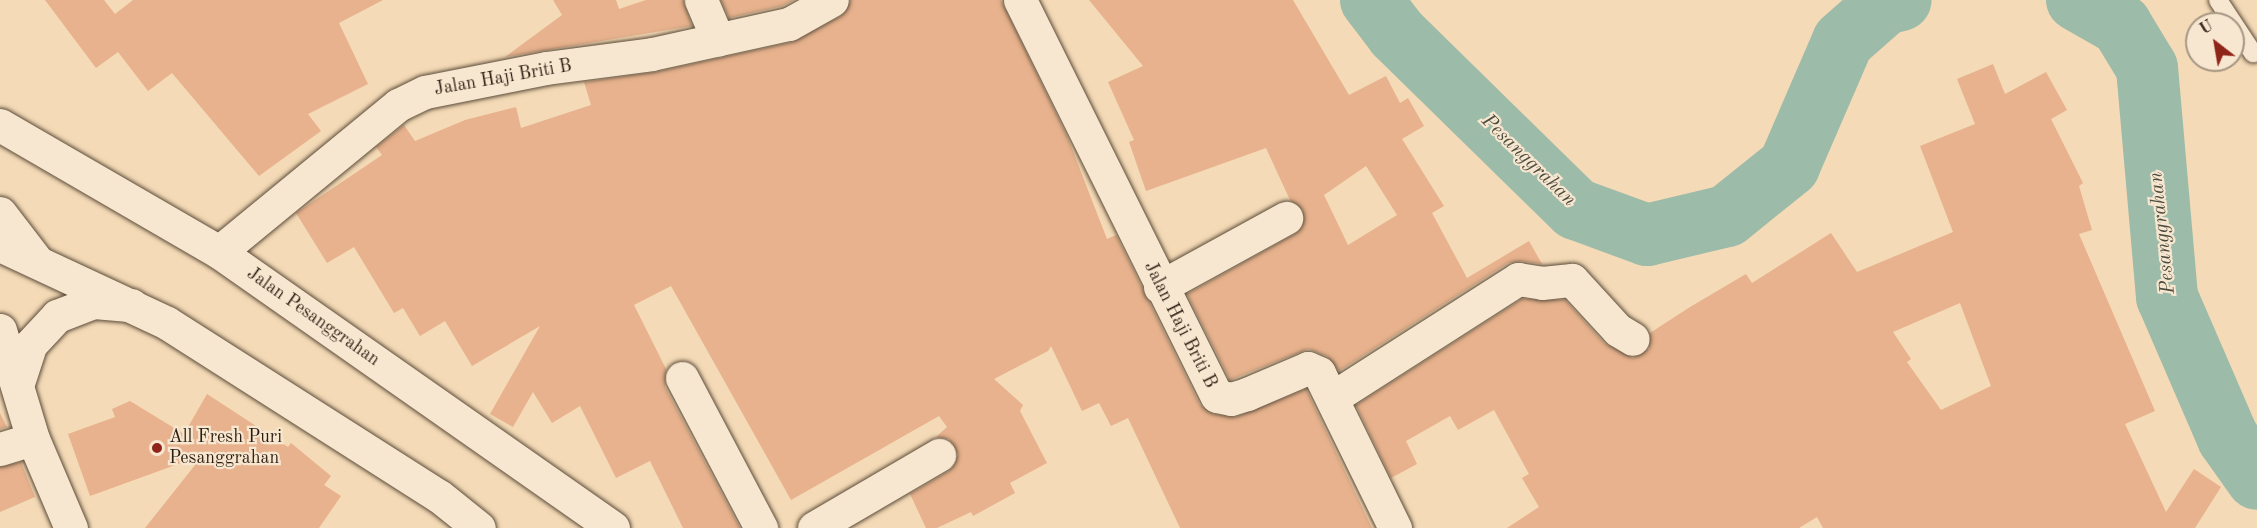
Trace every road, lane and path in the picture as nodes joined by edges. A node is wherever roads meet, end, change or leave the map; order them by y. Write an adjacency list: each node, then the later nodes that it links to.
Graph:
1 (701, 0): 5 (street)
2 (1020, 0): 13 (street, Jalan Haji Briti B)
3 (2218, 0): 6 (lane)
4 (828, 1): 5 (street, Jalan Haji Briti B)
5 (718, 39): 11 (street, Jalan Haji Briti B)
6 (2253, 53)
7 (0, 125): 11 (street, Jalan Pesanggrahan)
8 (0, 213): 12 (street)
9 (1286, 218): 13 (street)
10 (0, 245): 12 (street)
11 (219, 252): 25 (street, Jalan Pesanggrahan)
12 (36, 260): 14 (street)
13 (1160, 287): 19 (street, Jalan Haji Briti B)
14 (134, 305): 18 (street); 24 (street)
15 (0, 330): 18 (street)
16 (1633, 339): 19 (street)
17 (682, 378): 26 (street)
18 (18, 383): 20 (street)
19 (1332, 398): 28 (street, Jalan Haji Briti B)
20 (33, 439): 21 (street); 23 (street)
21 (0, 449)
22 (939, 455): 27 (street)
23 (71, 528)
24 (479, 528)
25 (613, 528)
26 (761, 528)
27 (814, 528)
28 (1395, 528)

